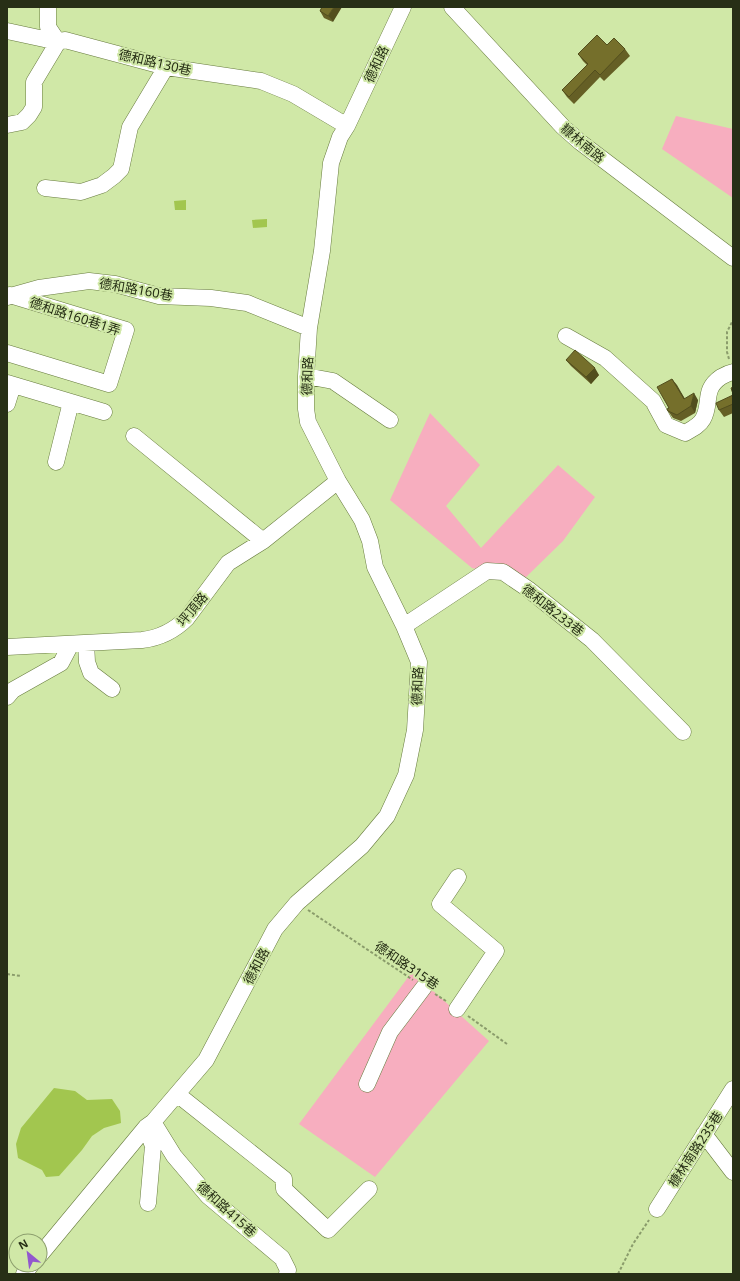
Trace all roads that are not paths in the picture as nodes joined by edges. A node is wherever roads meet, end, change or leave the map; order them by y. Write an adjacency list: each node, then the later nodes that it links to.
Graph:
1 (48, 7): 5 (street)
2 (403, 7): 8 (street, 德和路)
3 (452, 7): 10 (street, 糠林南路)
4 (7, 31): 5 (street, 德和路130巷)
5 (58, 42): 6 (street, 德和路130巷); 7 (street)
6 (166, 67): 8 (street, 德和路130巷); 9 (street)
7 (7, 125)
8 (347, 126): 12 (street, 德和路)
9 (45, 188)
10 (733, 258)
11 (8, 293): 12 (street, 德和路160巷); 14 (street, 德和路160巷1弄)
12 (309, 328): 16 (street, 德和路)
13 (566, 336): 15 (street)
14 (7, 354)
15 (732, 369)
16 (306, 376): 21 (street); 24 (street, 德和路)
17 (10, 384): 18 (street); 19 (street)
18 (71, 402): 20 (street); 23 (street)
19 (7, 404)
20 (104, 412)
21 (390, 420)
22 (134, 436): 25 (street)
23 (56, 462)
24 (338, 481): 25 (street, 坪頂路); 26 (street, 德和路)
25 (262, 541): 27 (street, 坪頂路)
26 (404, 626): 31 (street, 德和路233巷); 37 (street, 德和路)
27 (78, 643): 28 (street, 坪頂路); 29 (street); 30 (street)
28 (7, 647)
29 (112, 688)
30 (7, 697)
31 (683, 732)
32 (458, 877): 34 (street)
33 (424, 987): 35 (street)
34 (457, 1009)
35 (367, 1084)
36 (733, 1089): 39 (street, 槺林南路235巷)
37 (177, 1094): 38 (street, 德和路); 41 (street)
38 (150, 1125): 42 (street); 44 (street, 德和路); 45 (street, 德和路415巷)
39 (704, 1134): 40 (street); 43 (street, 槺林南路235巷)
40 (733, 1172)
41 (369, 1189)
42 (148, 1203)
43 (656, 1209)
44 (48, 1246)
45 (287, 1274)

